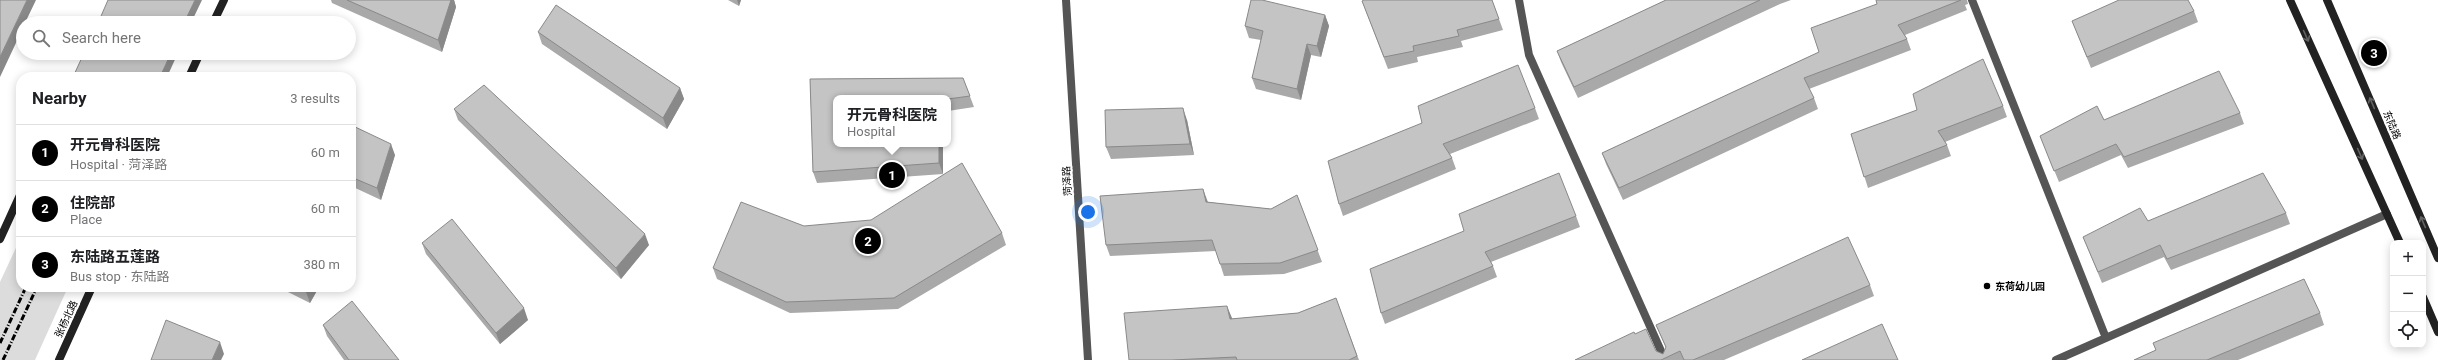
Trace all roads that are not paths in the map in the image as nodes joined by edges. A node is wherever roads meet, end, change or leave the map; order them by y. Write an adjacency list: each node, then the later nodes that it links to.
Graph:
1 (224, 0): 7 (main road)
2 (1066, 0): 20 (street, 菏泽路)
3 (1519, 0): 21 (street)
4 (1972, 0): 18 (street)
5 (2290, 0): 11 (main road, one-way to 11)
6 (2327, 0): 14 (main road, 东陆路, one-way to 6)
7 (216, 16)
8 (196, 60): 9 (main road)
9 (190, 72)
10 (16, 204): 12 (main road)
11 (2387, 214): 13 (main road); 18 (street)
12 (0, 239)
13 (2399, 240)
14 (2438, 258)
15 (90, 292): 19 (main road, 张杨北路)
16 (2426, 304): 17 (main road)
17 (2438, 332)
18 (2106, 338): 22 (street)
19 (59, 360)
20 (1088, 360)
21 (1665, 360)
22 (2056, 360)

